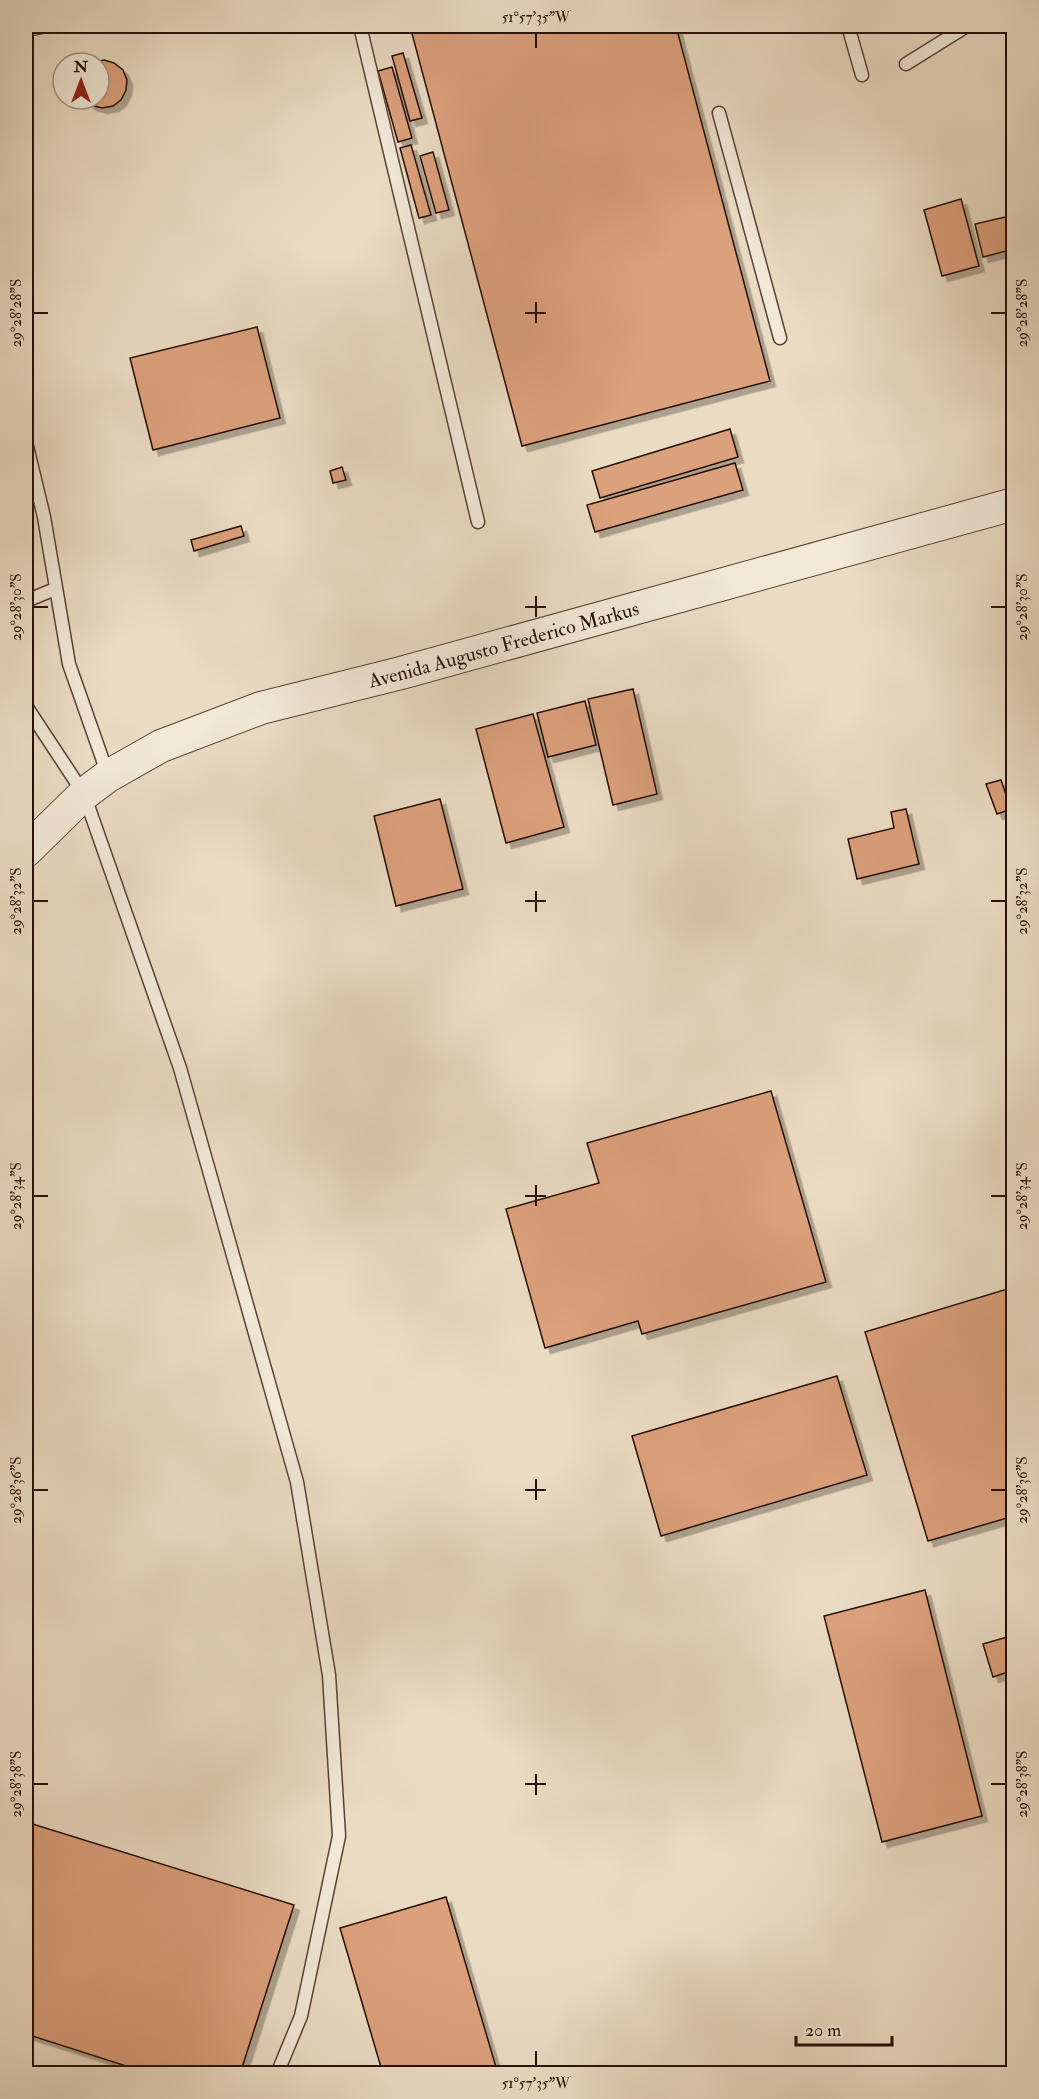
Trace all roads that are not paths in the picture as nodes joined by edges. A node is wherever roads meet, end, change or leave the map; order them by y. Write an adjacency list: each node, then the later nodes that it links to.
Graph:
1 (46, 26): 5 (lane)
2 (360, 26): 12 (lane)
3 (849, 26): 7 (lane)
4 (967, 26): 6 (lane)
5 (26, 30)
6 (906, 64)
7 (862, 75)
8 (719, 113): 9 (lane)
9 (780, 338)
10 (26, 442): 13 (lane)
11 (1014, 504): 16 (street, Avenida Augusto Frederico Markus)
12 (478, 522)
13 (55, 589): 14 (lane); 16 (lane)
14 (26, 601)
15 (26, 706): 16 (lane)
16 (96, 785): 17 (street, Avenida Augusto Frederico Markus); 18 (lane)
17 (26, 851)
18 (277, 2073)

